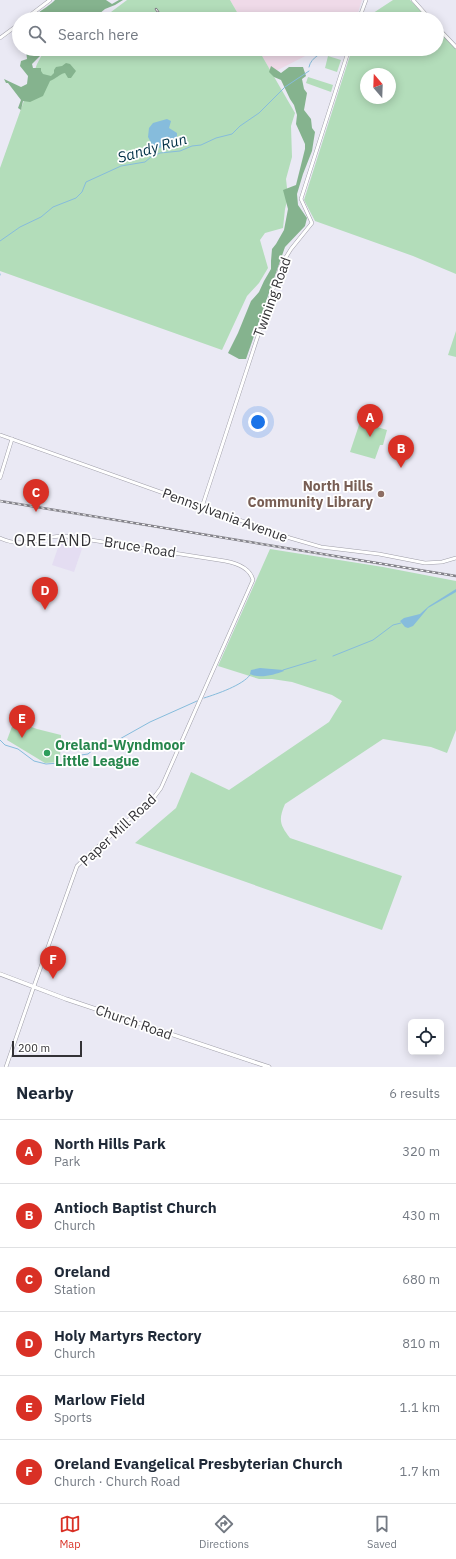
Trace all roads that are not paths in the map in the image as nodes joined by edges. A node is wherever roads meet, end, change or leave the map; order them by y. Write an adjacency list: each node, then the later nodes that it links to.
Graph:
1 (50, 0): 4 (street)
2 (366, 0): 5 (street)
3 (413, 1): 6 (street)
4 (34, 12)
5 (362, 12)
6 (423, 12)
7 (12, 29): 9 (street)
8 (444, 34): 10 (street)
9 (0, 38)
10 (456, 48)
11 (347, 56): 15 (street, Twining Road)
12 (0, 434): 13 (street, Pennsylvania Avenue)
13 (12, 439): 14 (street); 15 (street, Pennsylvania Avenue)
14 (0, 478)
15 (202, 507): 17 (street, Pennsylvania Avenue)
16 (0, 538): 18 (street, Bruce Road)
17 (456, 558)
18 (252, 577): 20 (street, Paper Mill Road)
19 (0, 974): 20 (main road, Church Road)
20 (34, 986): 21 (street, Paper Mill Road); 22 (main road, Church Road)
21 (6, 1067)
22 (269, 1067)

